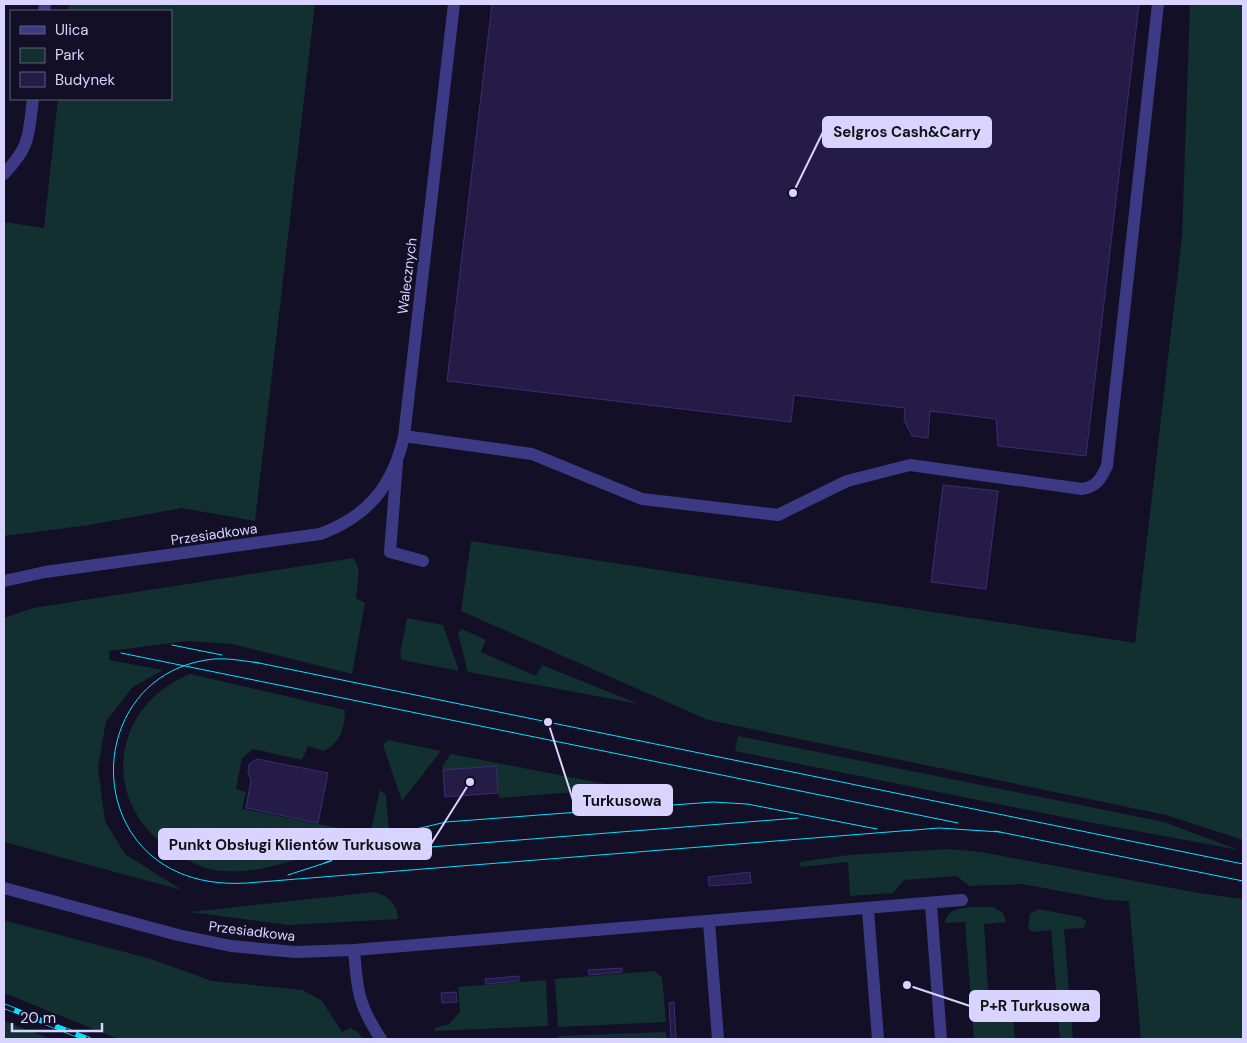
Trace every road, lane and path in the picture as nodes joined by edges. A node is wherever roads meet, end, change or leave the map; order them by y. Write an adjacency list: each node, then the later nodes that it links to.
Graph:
1 (454, 4): 5 (street, Walecznych)
2 (1158, 4): 5 (street)
3 (33, 100): 4 (street)
4 (4, 174)
5 (404, 436): 6 (street, Walecznych)
6 (398, 462): 7 (street, Walecznych); 8 (street, Przesiadkowa)
7 (423, 561)
8 (4, 581)
9 (4, 888): 14 (street, Przesiadkowa)
10 (962, 900): 11 (street, Przesiadkowa)
11 (931, 904): 12 (street, Przesiadkowa); 18 (street)
12 (868, 910): 13 (street, Przesiadkowa); 17 (street)
13 (709, 922): 14 (street, Przesiadkowa); 16 (street)
14 (354, 950): 15 (street)
15 (381, 1039)
16 (718, 1039)
17 (878, 1039)
18 (941, 1039)

